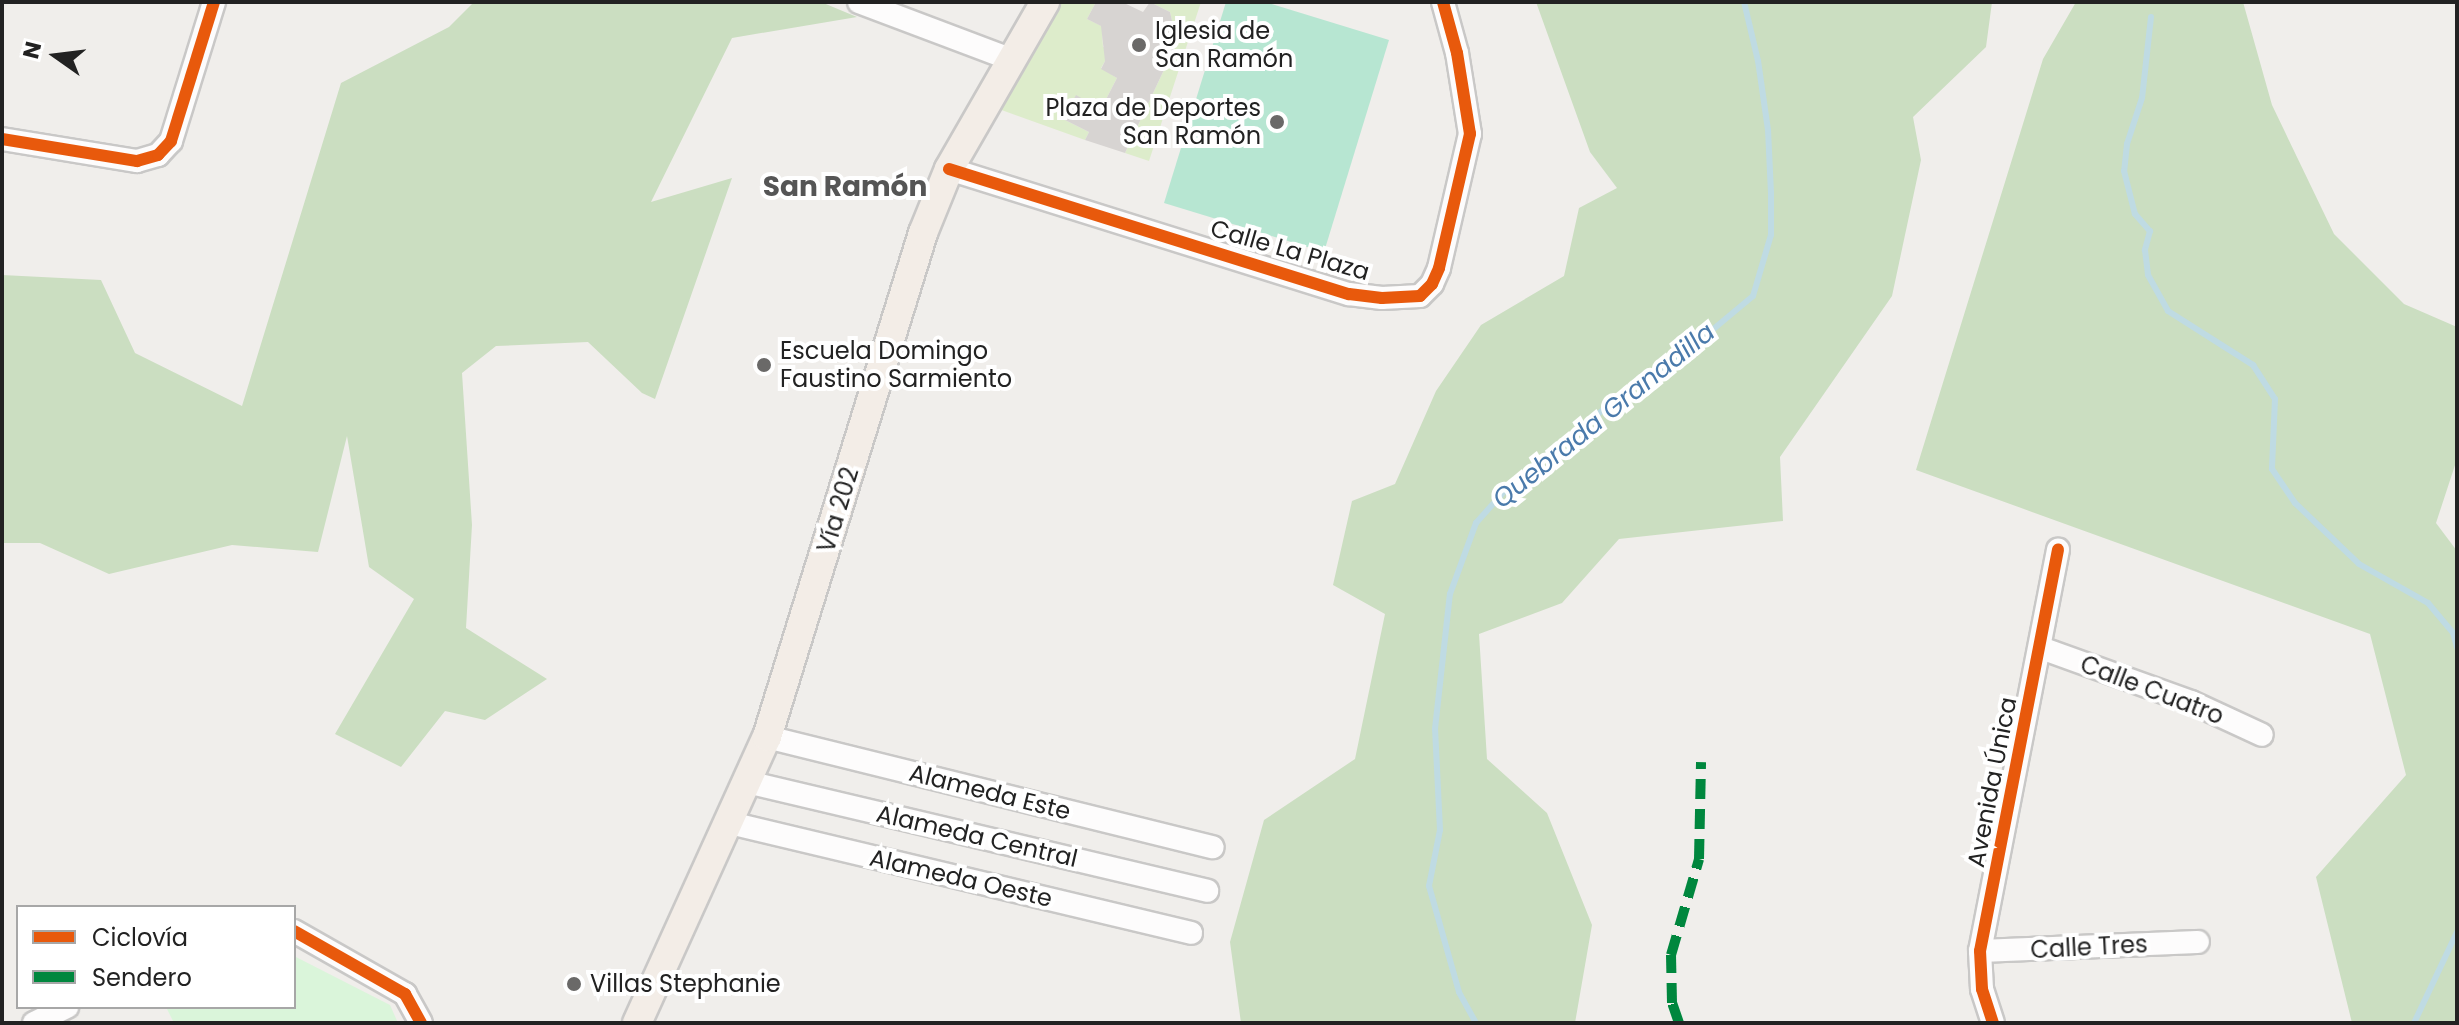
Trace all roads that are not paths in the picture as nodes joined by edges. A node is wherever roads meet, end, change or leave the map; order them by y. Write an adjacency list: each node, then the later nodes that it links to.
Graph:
1 (214, 2): 6 (street)
2 (859, 2): 5 (street)
3 (1045, 2): 5 (main road, Vía 202)
4 (1443, 2): 7 (street, Calle La Plaza)
5 (1010, 59): 7 (main road, Vía 202)
6 (2, 139)
7 (949, 169): 11 (main road, Vía 202)
8 (2058, 549): 9 (street, Avenida Única)
9 (2041, 648): 10 (street, Calle Cuatro); 19 (street, Avenida Única)
10 (2262, 735)
11 (767, 737): 12 (main road, Vía 202); 14 (street, Alameda Este)
12 (747, 782): 13 (main road, Vía 202); 15 (street, Alameda Central)
13 (730, 823): 17 (street, Alameda Oeste); 23 (main road, Vía 202)
14 (1213, 847)
15 (1207, 891)
16 (296, 932): 22 (street)
17 (1191, 933)
18 (2198, 942): 19 (street, Calle Tres)
19 (1980, 951): 24 (street, Avenida Única)
20 (63, 1009): 21 (street)
21 (34, 1023)
22 (421, 1023)
23 (637, 1023)
24 (1993, 1023)

